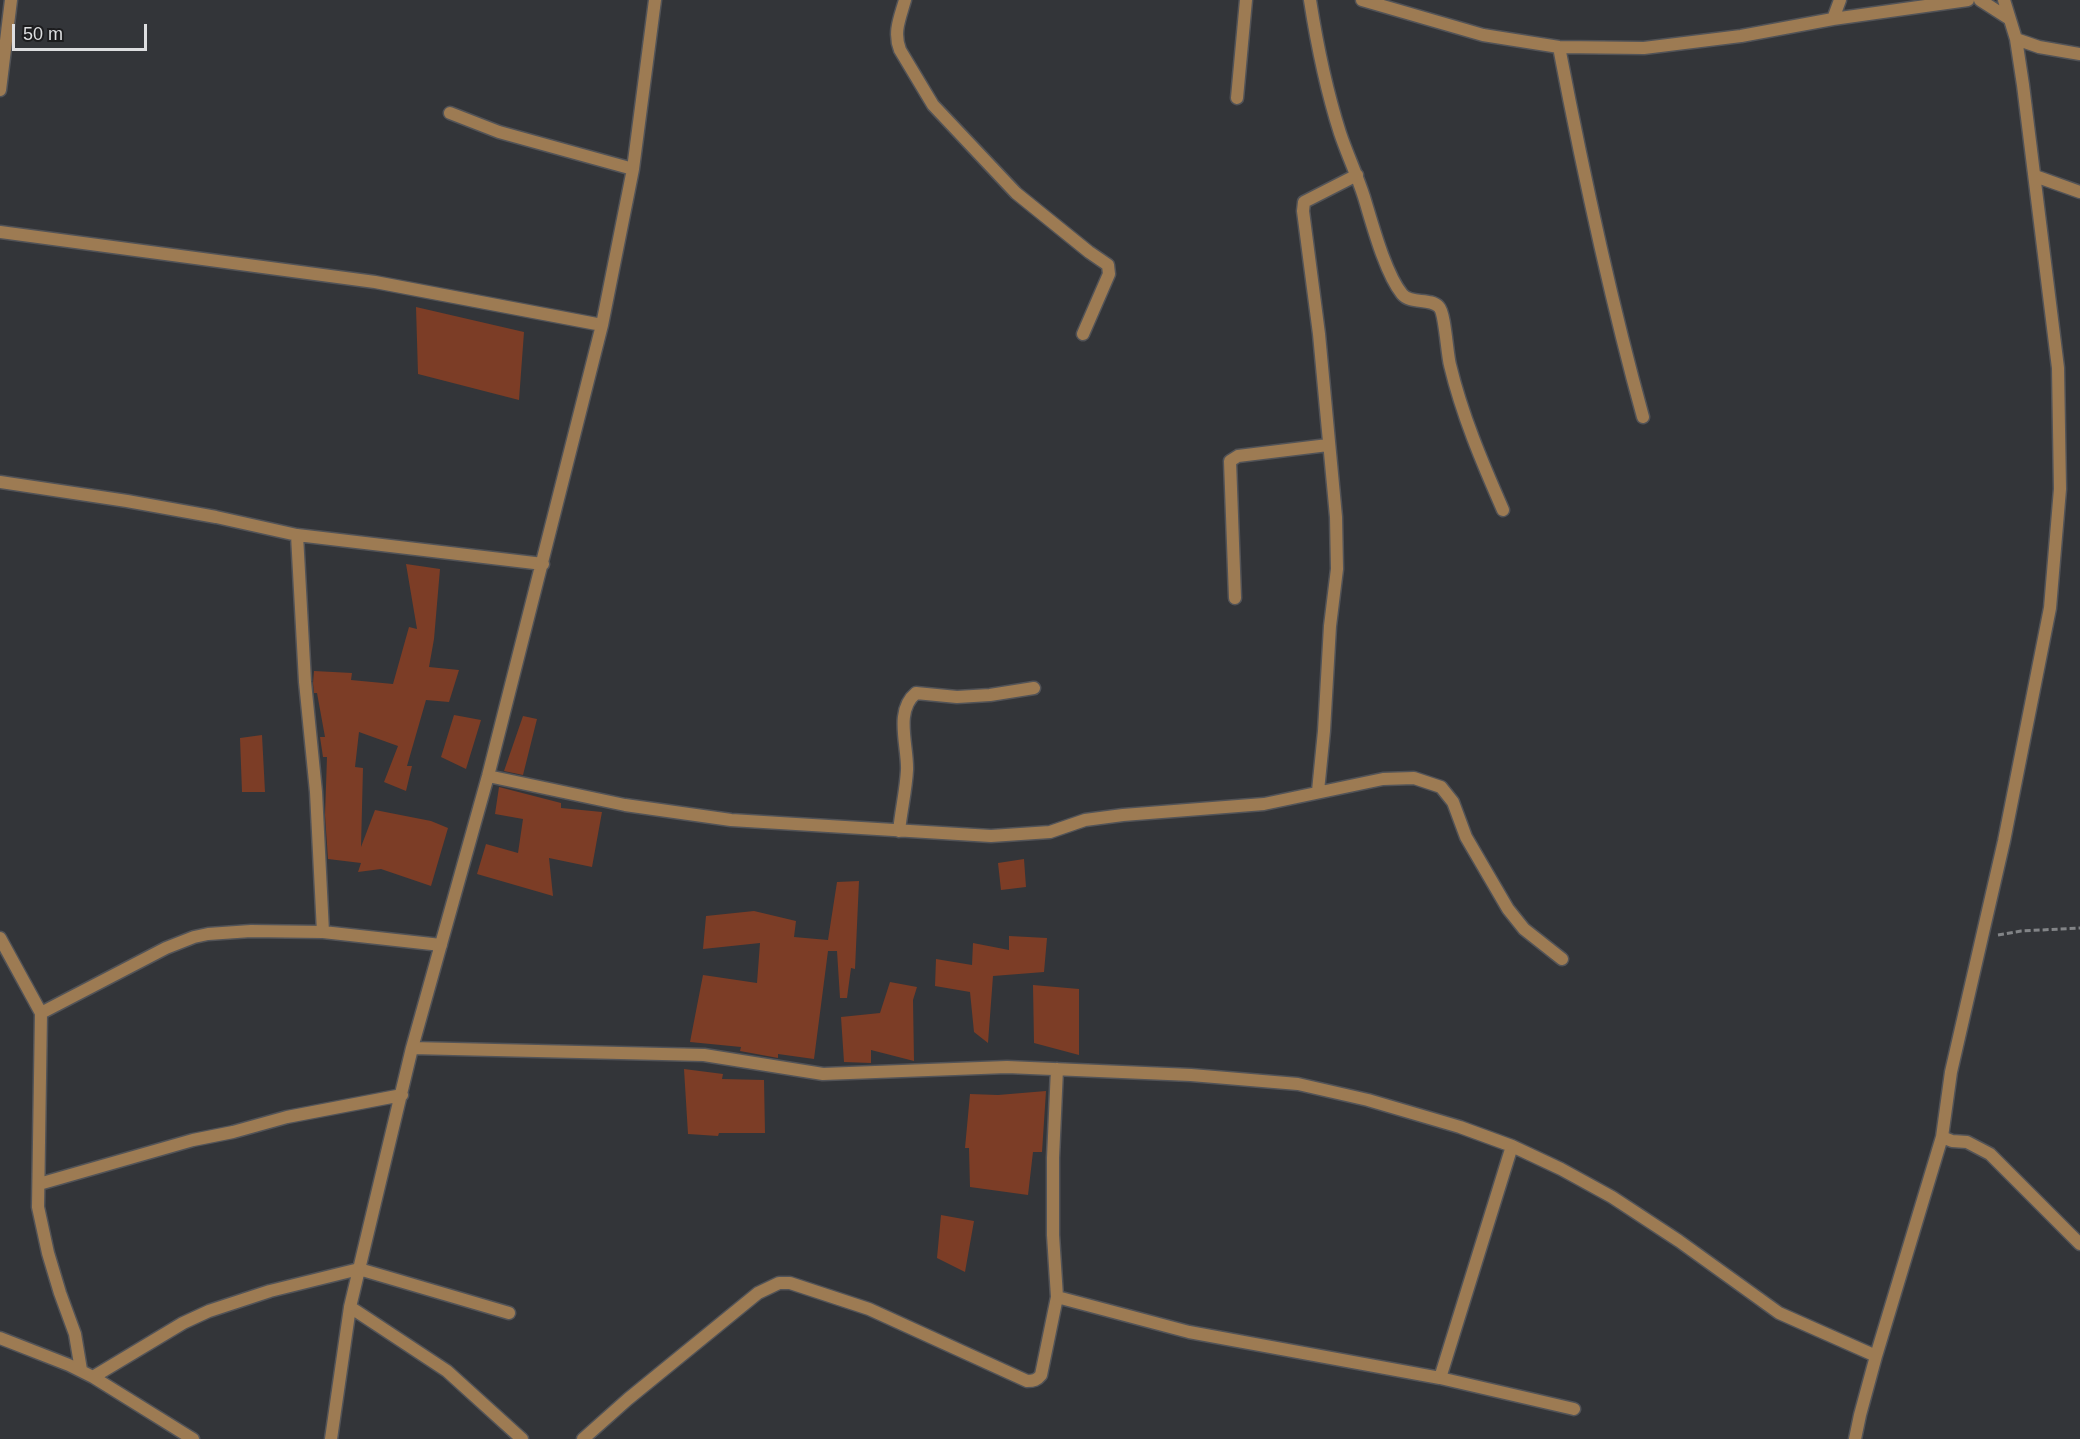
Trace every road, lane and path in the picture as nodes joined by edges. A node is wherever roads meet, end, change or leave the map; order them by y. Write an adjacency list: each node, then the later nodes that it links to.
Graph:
1 (11, 0): 16 (street)
2 (655, 0): 19 (street)
3 (905, 0): 25 (street)
4 (1246, 0): 17 (street)
5 (1310, 0): 20 (street)
6 (1362, 0): 14 (street)
7 (1840, 0): 12 (street)
8 (1968, 0): 12 (street)
9 (1980, 0): 11 (street)
10 (2004, 0): 11 (street)
11 (2008, 18): 13 (street)
12 (1833, 19): 14 (street)
13 (2016, 39): 15 (street); 21 (street)
14 (1559, 47): 26 (street)
15 (2080, 54)
16 (0, 90)
17 (1237, 98)
18 (450, 113): 19 (street)
19 (633, 169): 24 (street)
20 (1357, 175): 27 (street); 29 (street)
21 (2035, 177): 22 (street); 40 (street)
22 (2080, 192)
23 (0, 232): 24 (street)
24 (602, 325): 31 (street)
25 (1083, 334)
26 (1642, 417)
27 (1328, 445): 32 (street); 35 (street)
28 (0, 482): 30 (street)
29 (1503, 510)
30 (297, 535): 31 (street); 38 (street)
31 (543, 564): 34 (street)
32 (1235, 598)
33 (1034, 688): 36 (street)
34 (488, 777): 36 (street); 41 (street)
35 (1318, 791): 36 (street); 42 (street)
36 (899, 831)
37 (2080, 928): 40 (path)
38 (323, 932): 41 (street); 43 (street)
39 (0, 938): 43 (street)
40 (1981, 938): 47 (street)
41 (441, 945): 44 (street)
42 (1562, 959)
43 (40, 1013): 49 (street)
44 (412, 1048): 45 (street); 46 (street)
45 (1057, 1069): 48 (street); 52 (street)
46 (402, 1095): 49 (street); 51 (street)
47 (1942, 1137): 50 (street); 56 (street)
48 (1512, 1146): 56 (street); 59 (street)
49 (39, 1184): 57 (street)
50 (2080, 1244)
51 (358, 1269): 53 (street); 54 (street); 58 (street)
52 (1057, 1297): 59 (street); 64 (street)
53 (350, 1307): 62 (street); 63 (street)
54 (509, 1313)
55 (0, 1338): 57 (street)
56 (1876, 1356): 65 (street)
57 (81, 1370): 58 (street)
58 (93, 1377): 61 (street)
59 (1440, 1378): 60 (street)
60 (1575, 1409)
61 (193, 1439)
62 (331, 1439)
63 (522, 1439)
64 (583, 1439)
65 (1855, 1439)

